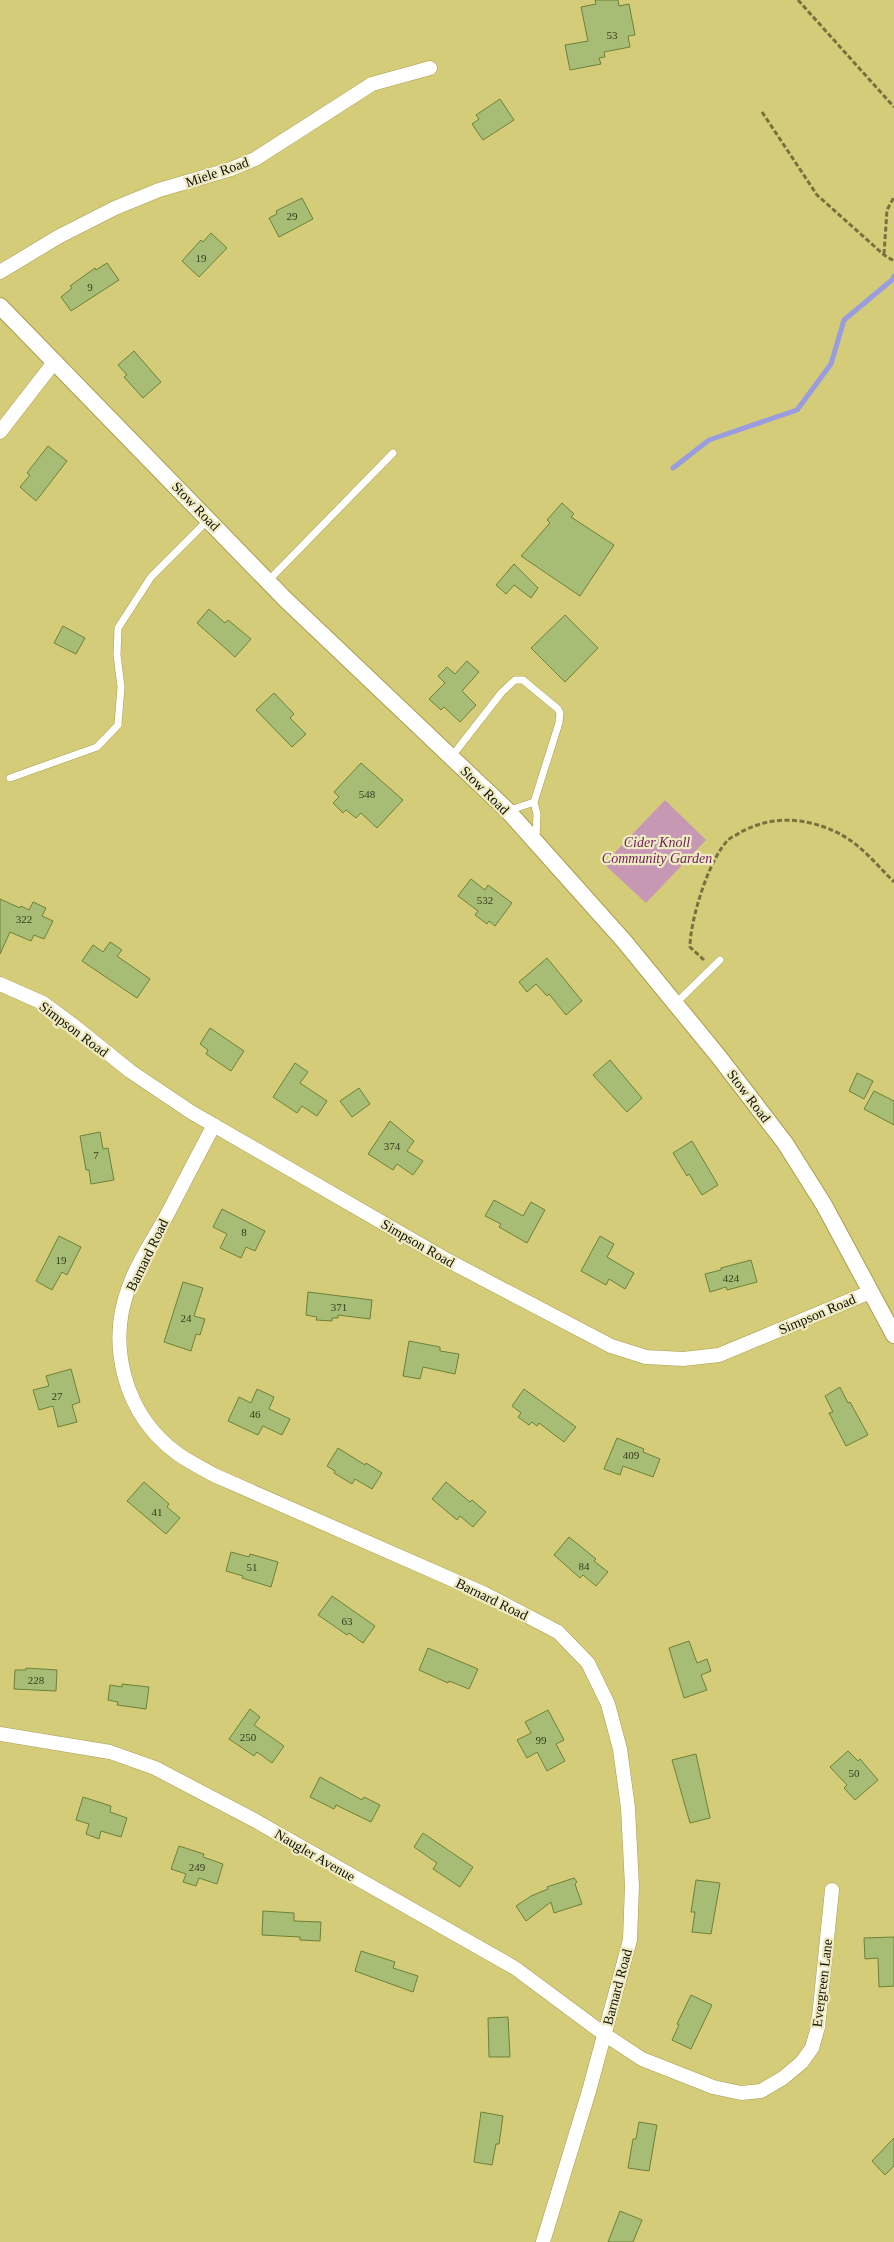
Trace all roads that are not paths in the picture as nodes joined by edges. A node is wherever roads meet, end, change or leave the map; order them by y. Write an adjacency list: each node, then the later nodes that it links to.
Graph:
1 (430, 68): 2 (street, Miele Road)
2 (0, 272)
3 (0, 306): 4 (street, Stow Road)
4 (55, 361): 5 (street); 7 (street, Stow Road)
5 (0, 432)
6 (393, 453): 8 (lane)
7 (209, 520): 8 (street, Stow Road); 10 (lane)
8 (268, 581): 9 (street, Stow Road)
9 (452, 756): 11 (lane); 12 (street, Stow Road)
10 (10, 778)
11 (534, 802): 12 (lane); 13 (lane)
12 (508, 811): 13 (street, Stow Road)
13 (536, 844): 16 (street, Stow Road)
14 (720, 960): 16 (lane)
15 (0, 984): 17 (street, Simpson Road)
16 (676, 1003): 18 (street, Stow Road)
17 (214, 1125): 18 (street, Simpson Road); 22 (street, Barnard Road)
18 (870, 1292): 19 (street, Stow Road)
19 (894, 1335)
20 (0, 1734): 22 (street, Naugler Avenue)
21 (832, 1890): 22 (street, Evergreen Lane)
22 (604, 2034): 23 (street, Barnard Road)
23 (543, 2242)

